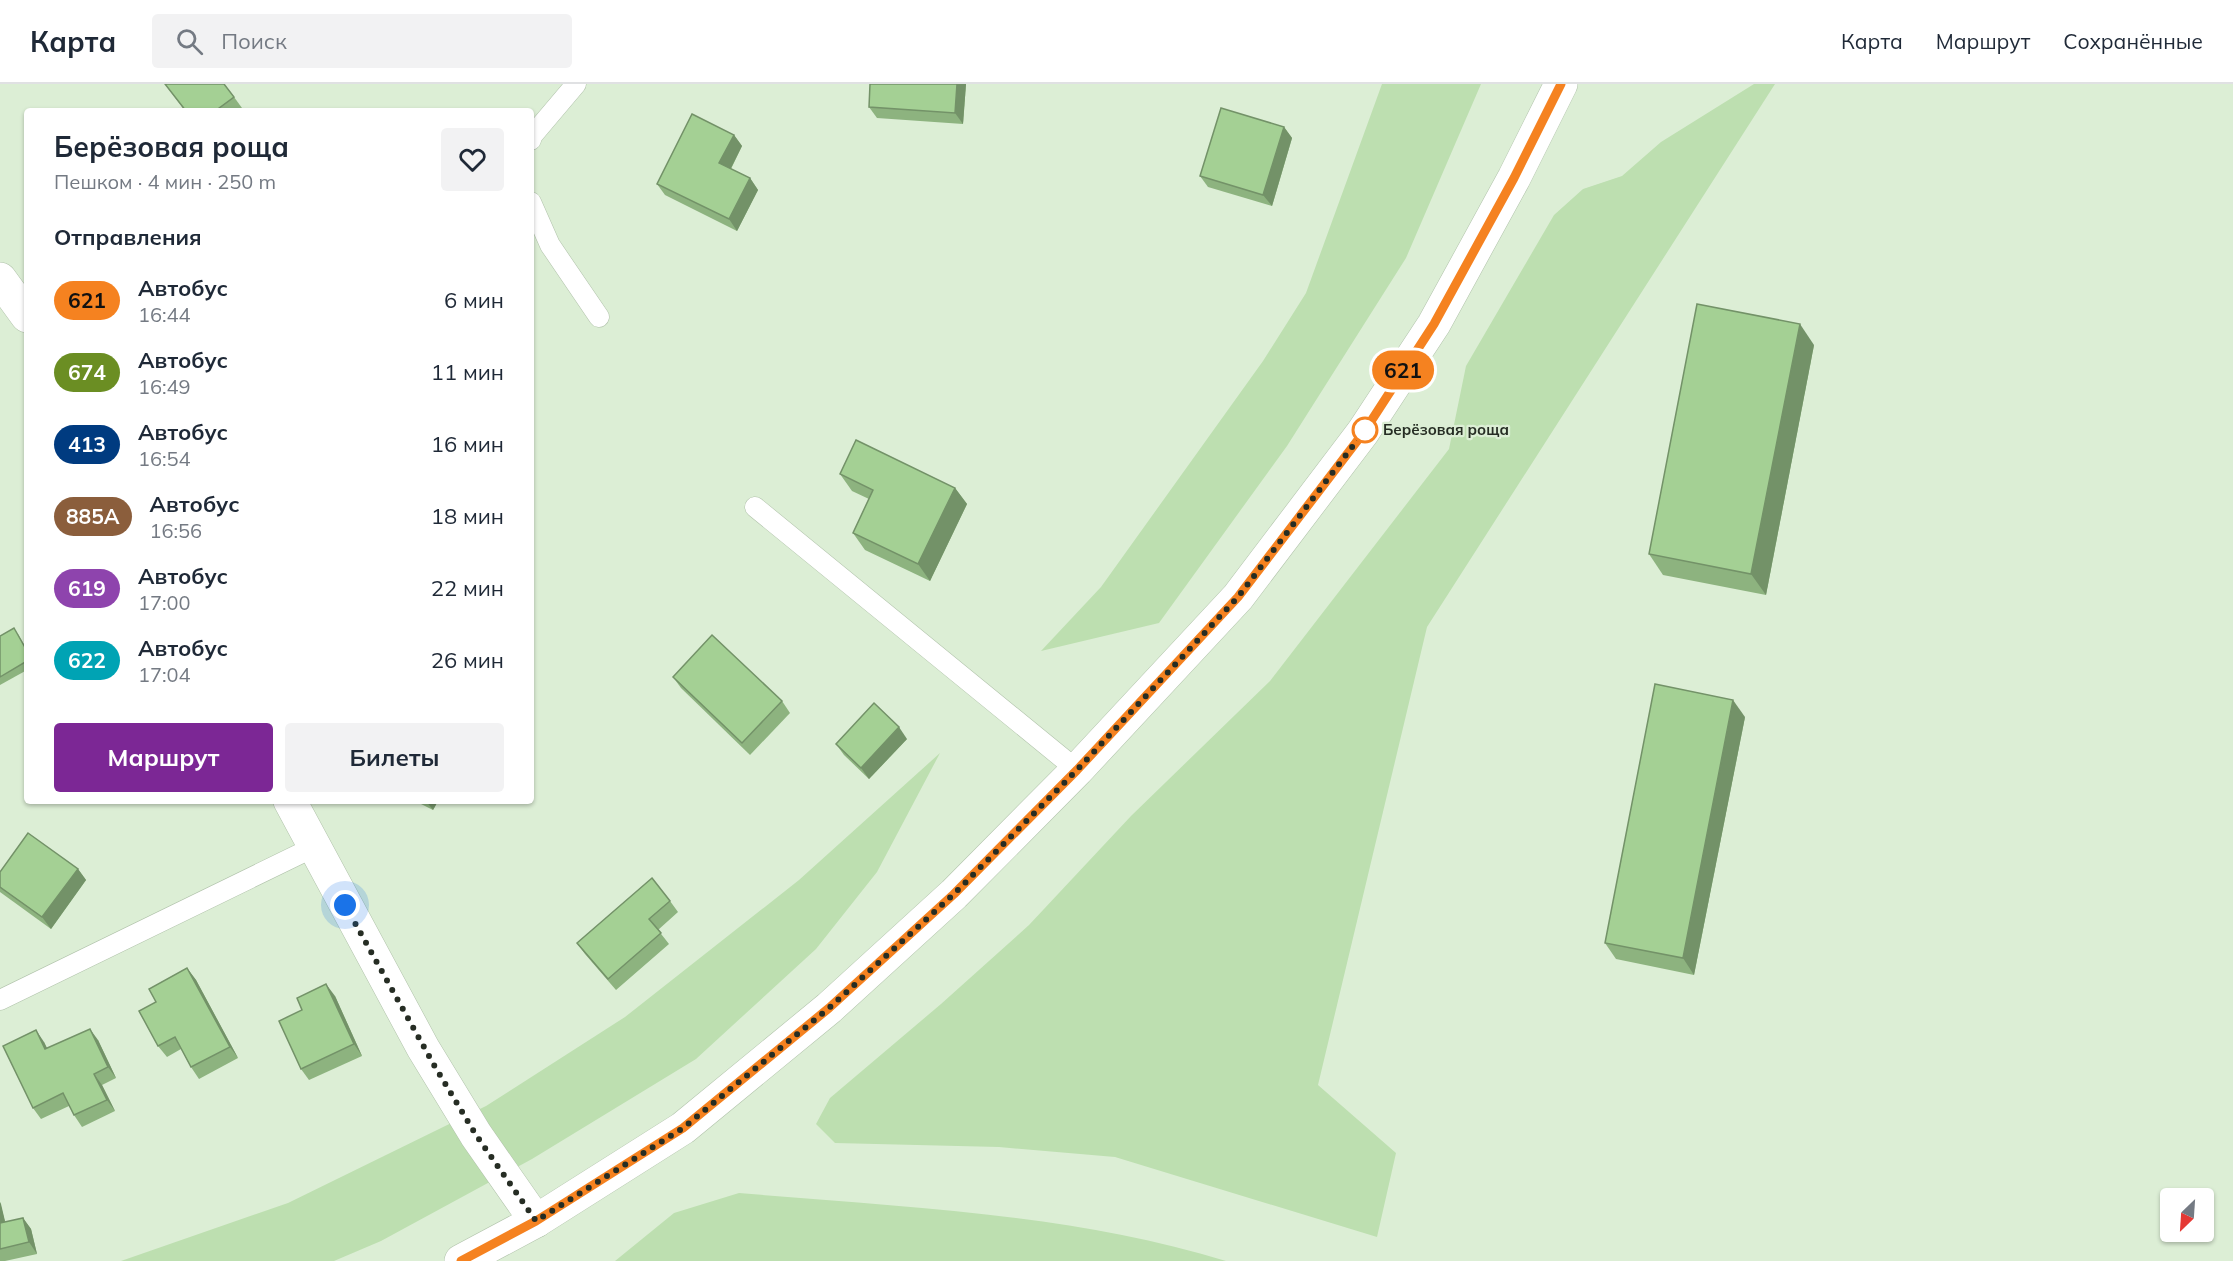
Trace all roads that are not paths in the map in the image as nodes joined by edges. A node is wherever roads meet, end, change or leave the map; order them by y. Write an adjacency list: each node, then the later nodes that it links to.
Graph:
1 (576, 84): 3 (lane)
2 (1561, 84): 9 (main road)
3 (534, 134)
4 (534, 209): 7 (lane)
5 (0, 279): 6 (main road)
6 (24, 312)
7 (599, 317)
8 (755, 507): 9 (lane)
9 (1077, 770): 13 (main road)
10 (292, 804): 11 (main road)
11 (314, 847): 12 (lane); 13 (main road)
12 (0, 1000)
13 (536, 1221): 14 (main road)
14 (461, 1261)

